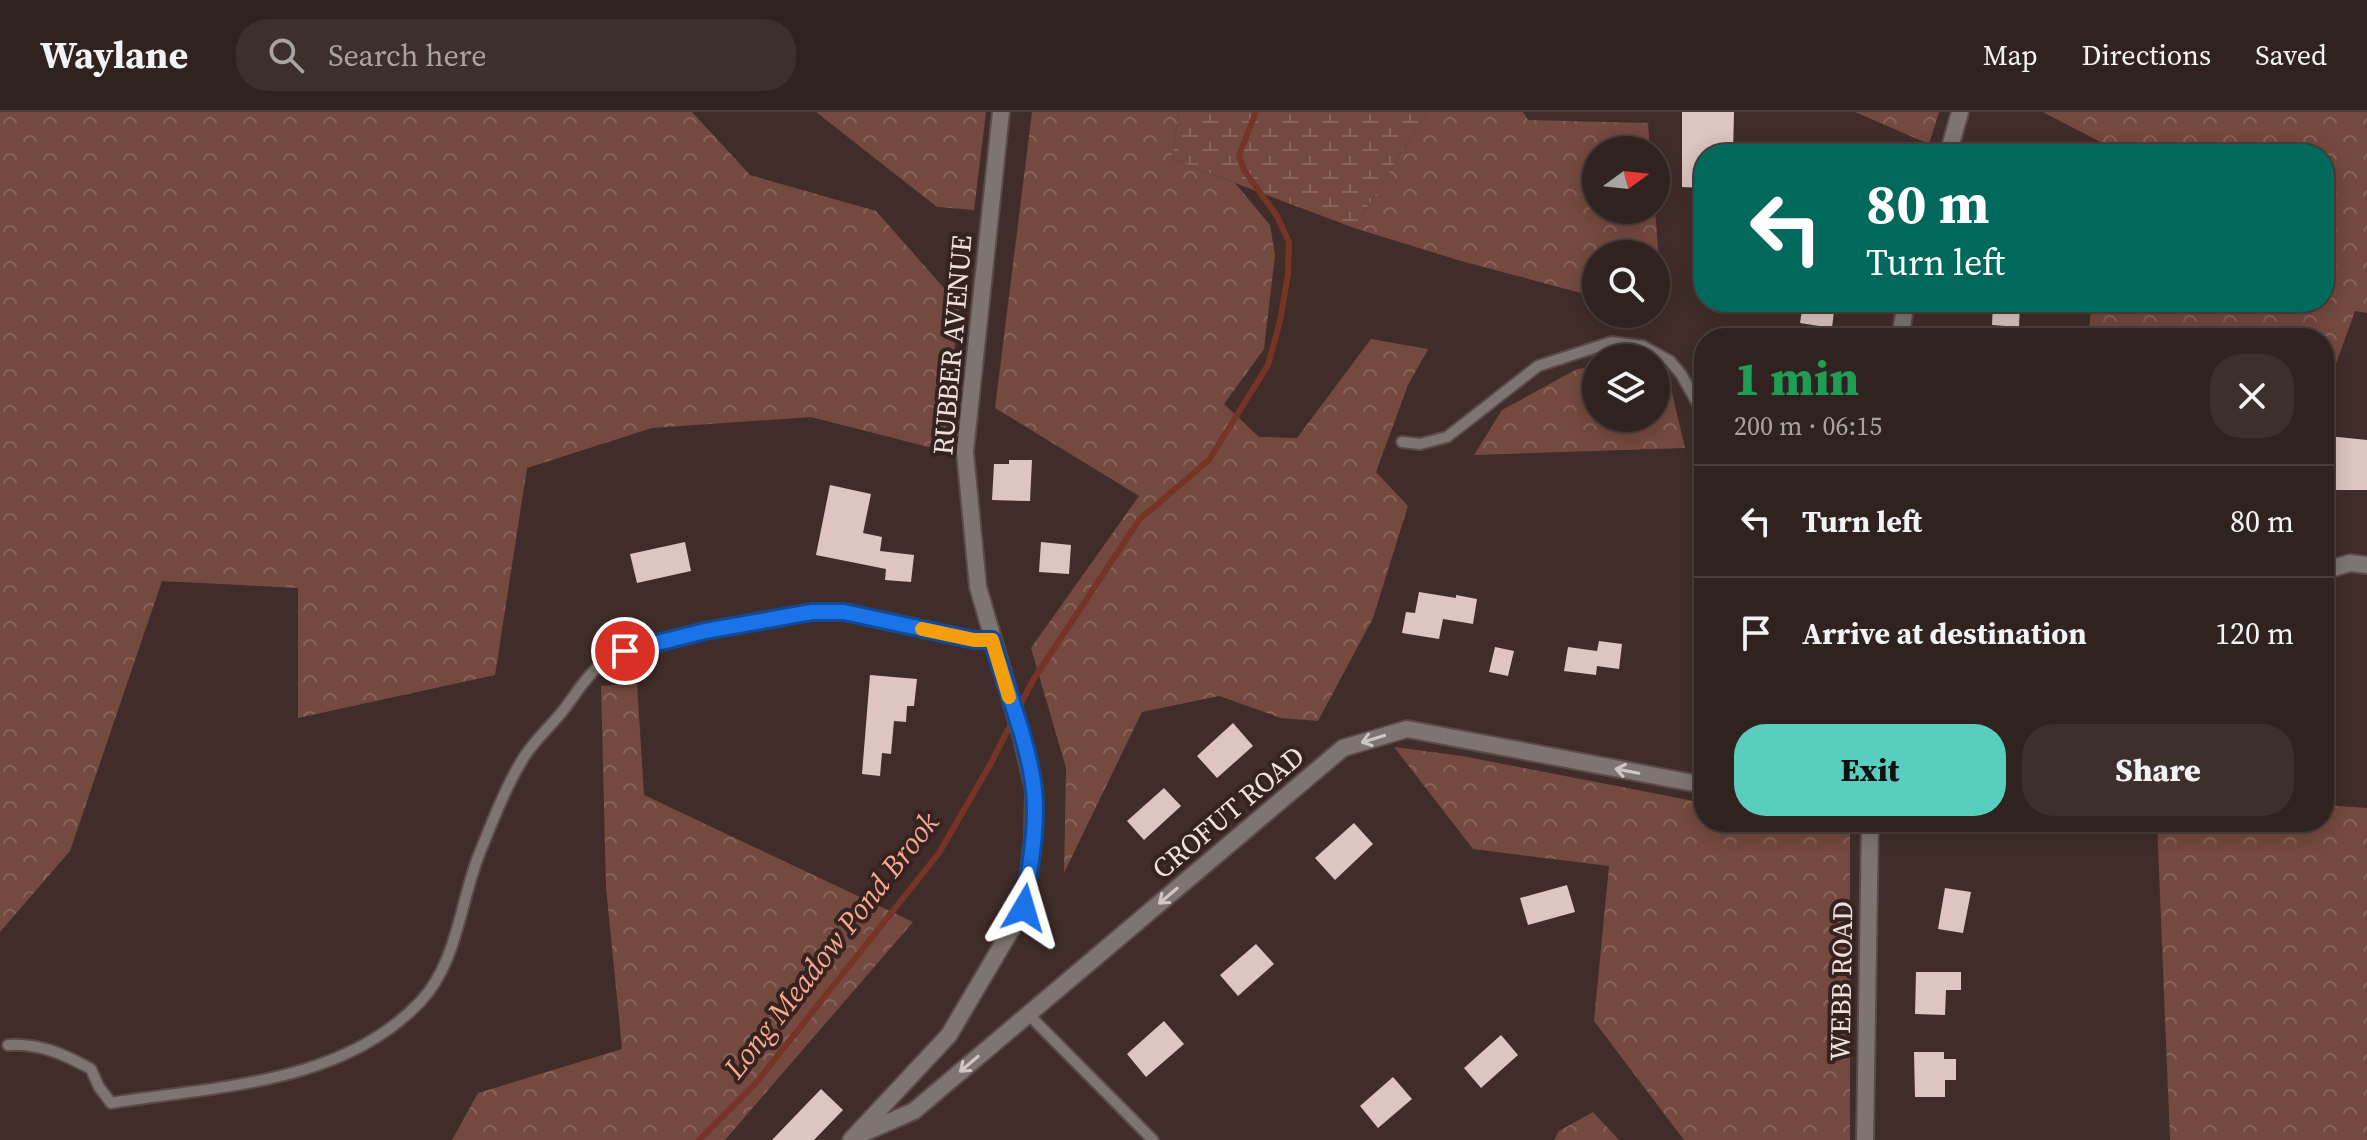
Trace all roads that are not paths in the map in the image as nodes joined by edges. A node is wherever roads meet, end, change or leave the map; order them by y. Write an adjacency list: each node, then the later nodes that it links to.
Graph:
1 (1001, 112): 8 (street, RUBBER AVENUE)
2 (1960, 112): 3 (street)
3 (1951, 144)
4 (1694, 397): 5 (lane)
5 (1402, 442)
6 (2367, 565): 7 (street)
7 (2334, 568)
8 (992, 640): 12 (lane); 13 (street, RUBBER AVENUE)
9 (1694, 783): 11 (street, CROFUT ROAD, one-way to 11)
10 (1870, 832): 15 (street, WEBB ROAD)
11 (1028, 1014): 13 (street, CROFUT ROAD, one-way to 13); 14 (lane)
12 (8, 1045)
13 (852, 1139)
14 (1153, 1140)
15 (1865, 1140)

